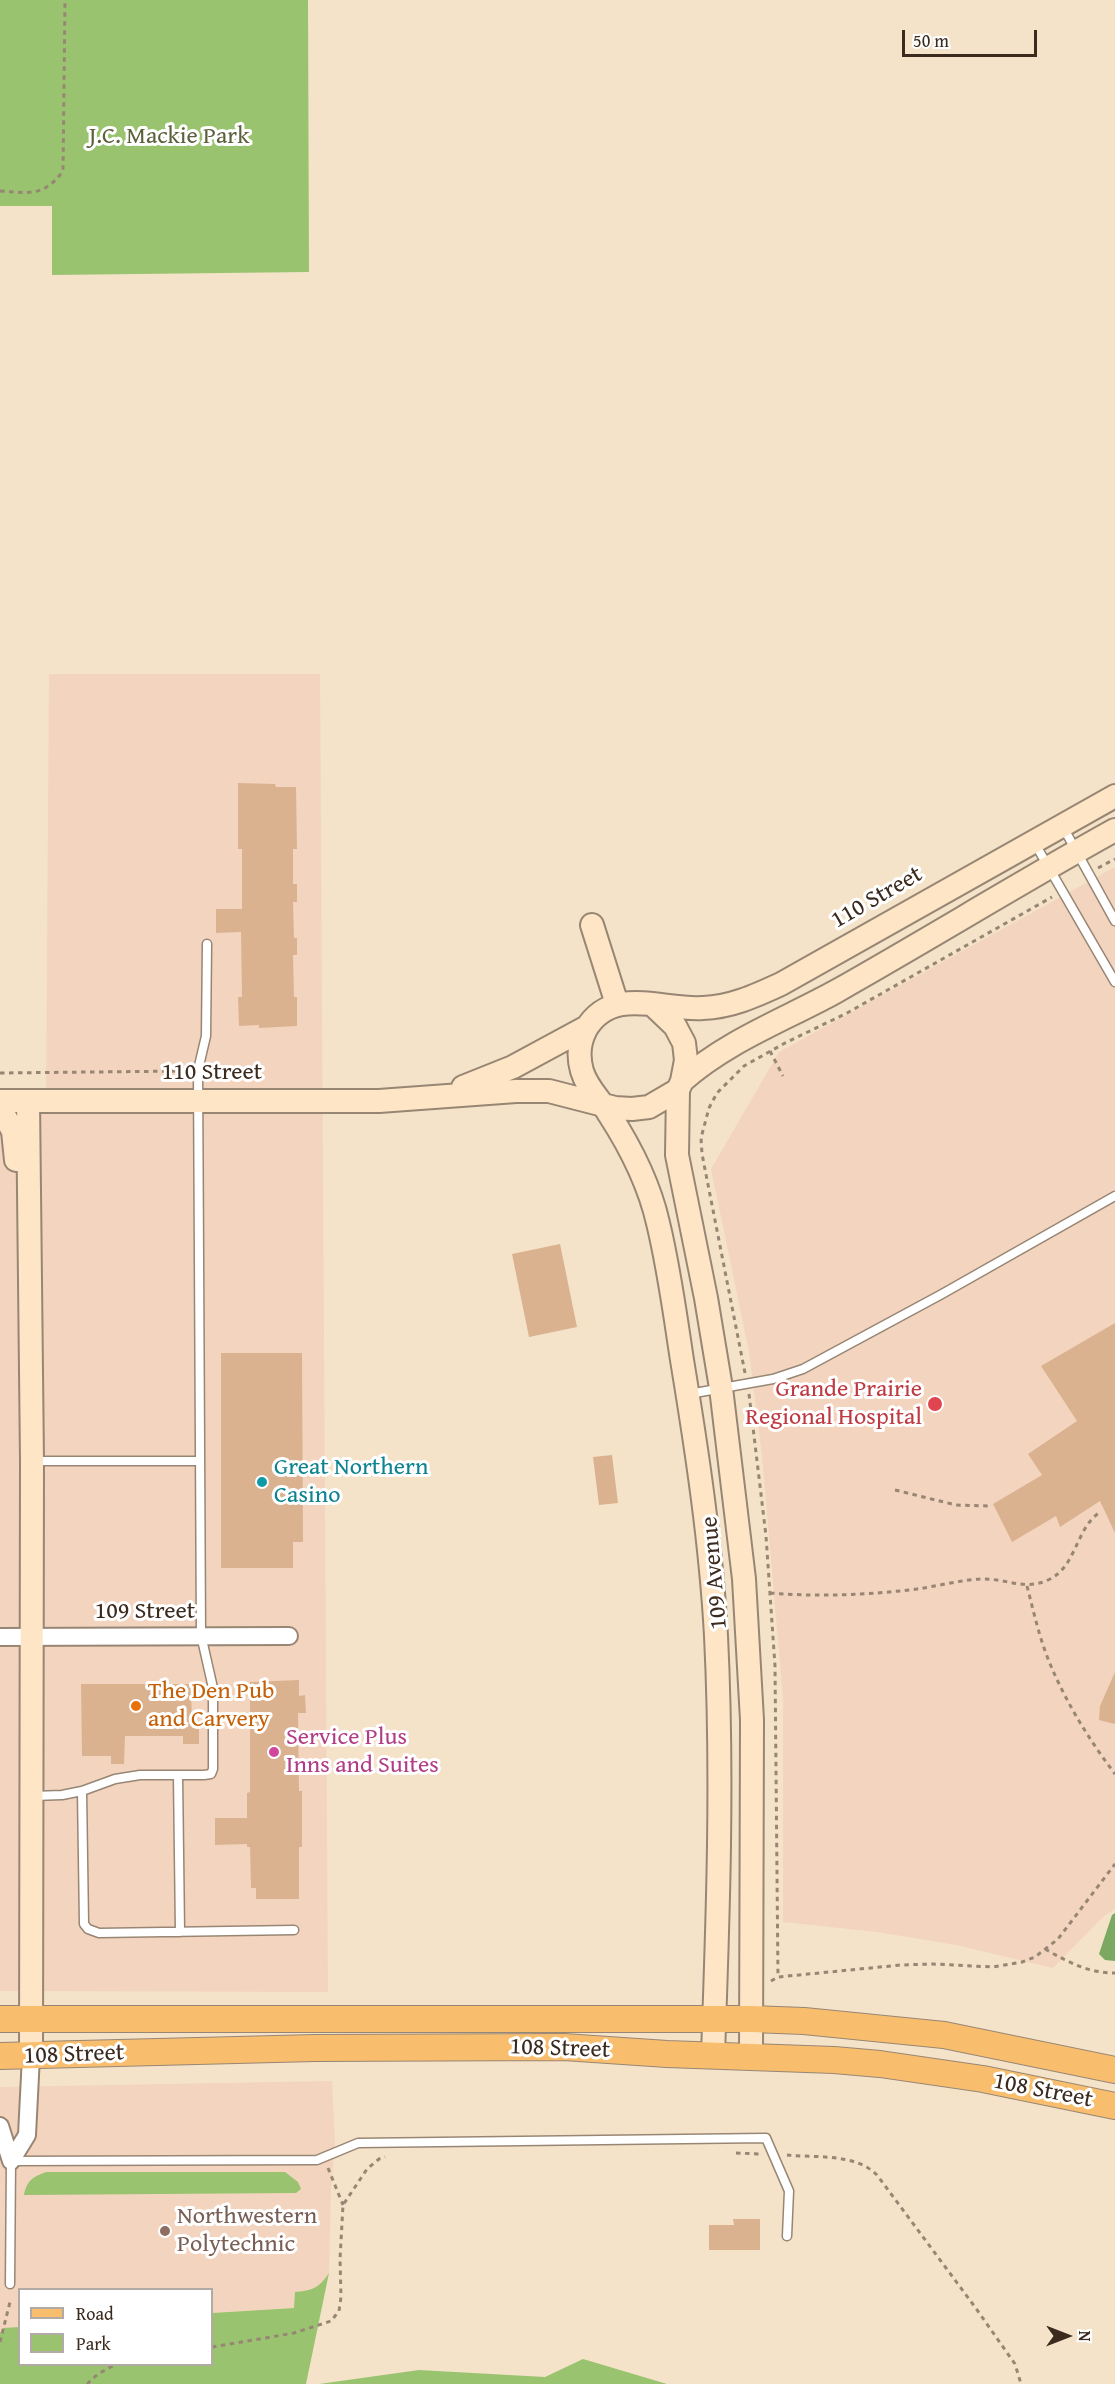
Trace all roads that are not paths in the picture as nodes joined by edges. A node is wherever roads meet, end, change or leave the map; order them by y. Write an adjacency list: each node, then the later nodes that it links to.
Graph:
1 (1115, 796): 2 (street, 110 Street)
2 (1062, 825): 4 (street, 110 Street); 5 (lane)
3 (1115, 830): 5 (street)
4 (1033, 840): 6 (lane); 12 (street, 110 Street)
5 (1077, 851): 6 (street); 7 (lane)
6 (1049, 867): 10 (lane); 14 (street)
7 (1115, 921)
8 (592, 925): 11 (street)
9 (207, 944): 16 (lane)
10 (1115, 982)
11 (617, 1004): 12 (street); 13 (street)
12 (653, 1005): 14 (street)
13 (587, 1027): 15 (street, 110 Street); 19 (street)
14 (680, 1085): 19 (street); 22 (street, 109 Avenue)
15 (424, 1099): 16 (street, 110 Street); 19 (street, 110 Street)
16 (198, 1100): 18 (street, 110 Street); 26 (lane)
17 (0, 1101): 18 (street, 110 Street)
18 (28, 1101): 23 (street)
19 (604, 1105): 24 (street, 109 Avenue)
20 (0, 1108): 23 (street)
21 (1115, 1196): 22 (lane)
22 (721, 1388): 24 (lane); 39 (street, 109 Avenue)
23 (31, 1394): 25 (street)
24 (688, 1394): 38 (street, 109 Avenue)
25 (32, 1461): 26 (lane); 28 (street)
26 (200, 1461): 27 (lane)
27 (201, 1635): 28 (street, 109 Street); 29 (street, 109 Street); 31 (lane)
28 (31, 1636): 30 (street, 109 Street); 33 (street)
29 (289, 1636)
30 (0, 1637)
31 (178, 1775): 32 (lane); 35 (lane)
32 (82, 1791): 33 (lane); 35 (lane)
33 (31, 1796): 36 (street)
34 (294, 1930): 35 (lane)
35 (180, 1932)
36 (32, 2018): 37 (main road, 108 Street); 38 (main road, 108 Street); 42 (street)
37 (0, 2019)
38 (714, 2019): 39 (main road, 108 Street); 40 (street, 109 Avenue)
39 (752, 2019): 43 (street, 109 Avenue); 44 (main road, 108 Street)
40 (713, 2054): 42 (main road, 108 Street); 43 (main road, 108 Street)
41 (0, 2056): 42 (main road, 108 Street)
42 (31, 2056): 47 (street)
43 (751, 2056): 45 (main road, 108 Street)
44 (1115, 2070)
45 (1115, 2106)
46 (0, 2127): 47 (street)
47 (5, 2161): 48 (lane); 50 (lane)
48 (787, 2236)
49 (0, 2247): 50 (lane)
50 (10, 2247): 51 (lane)
51 (10, 2284)

